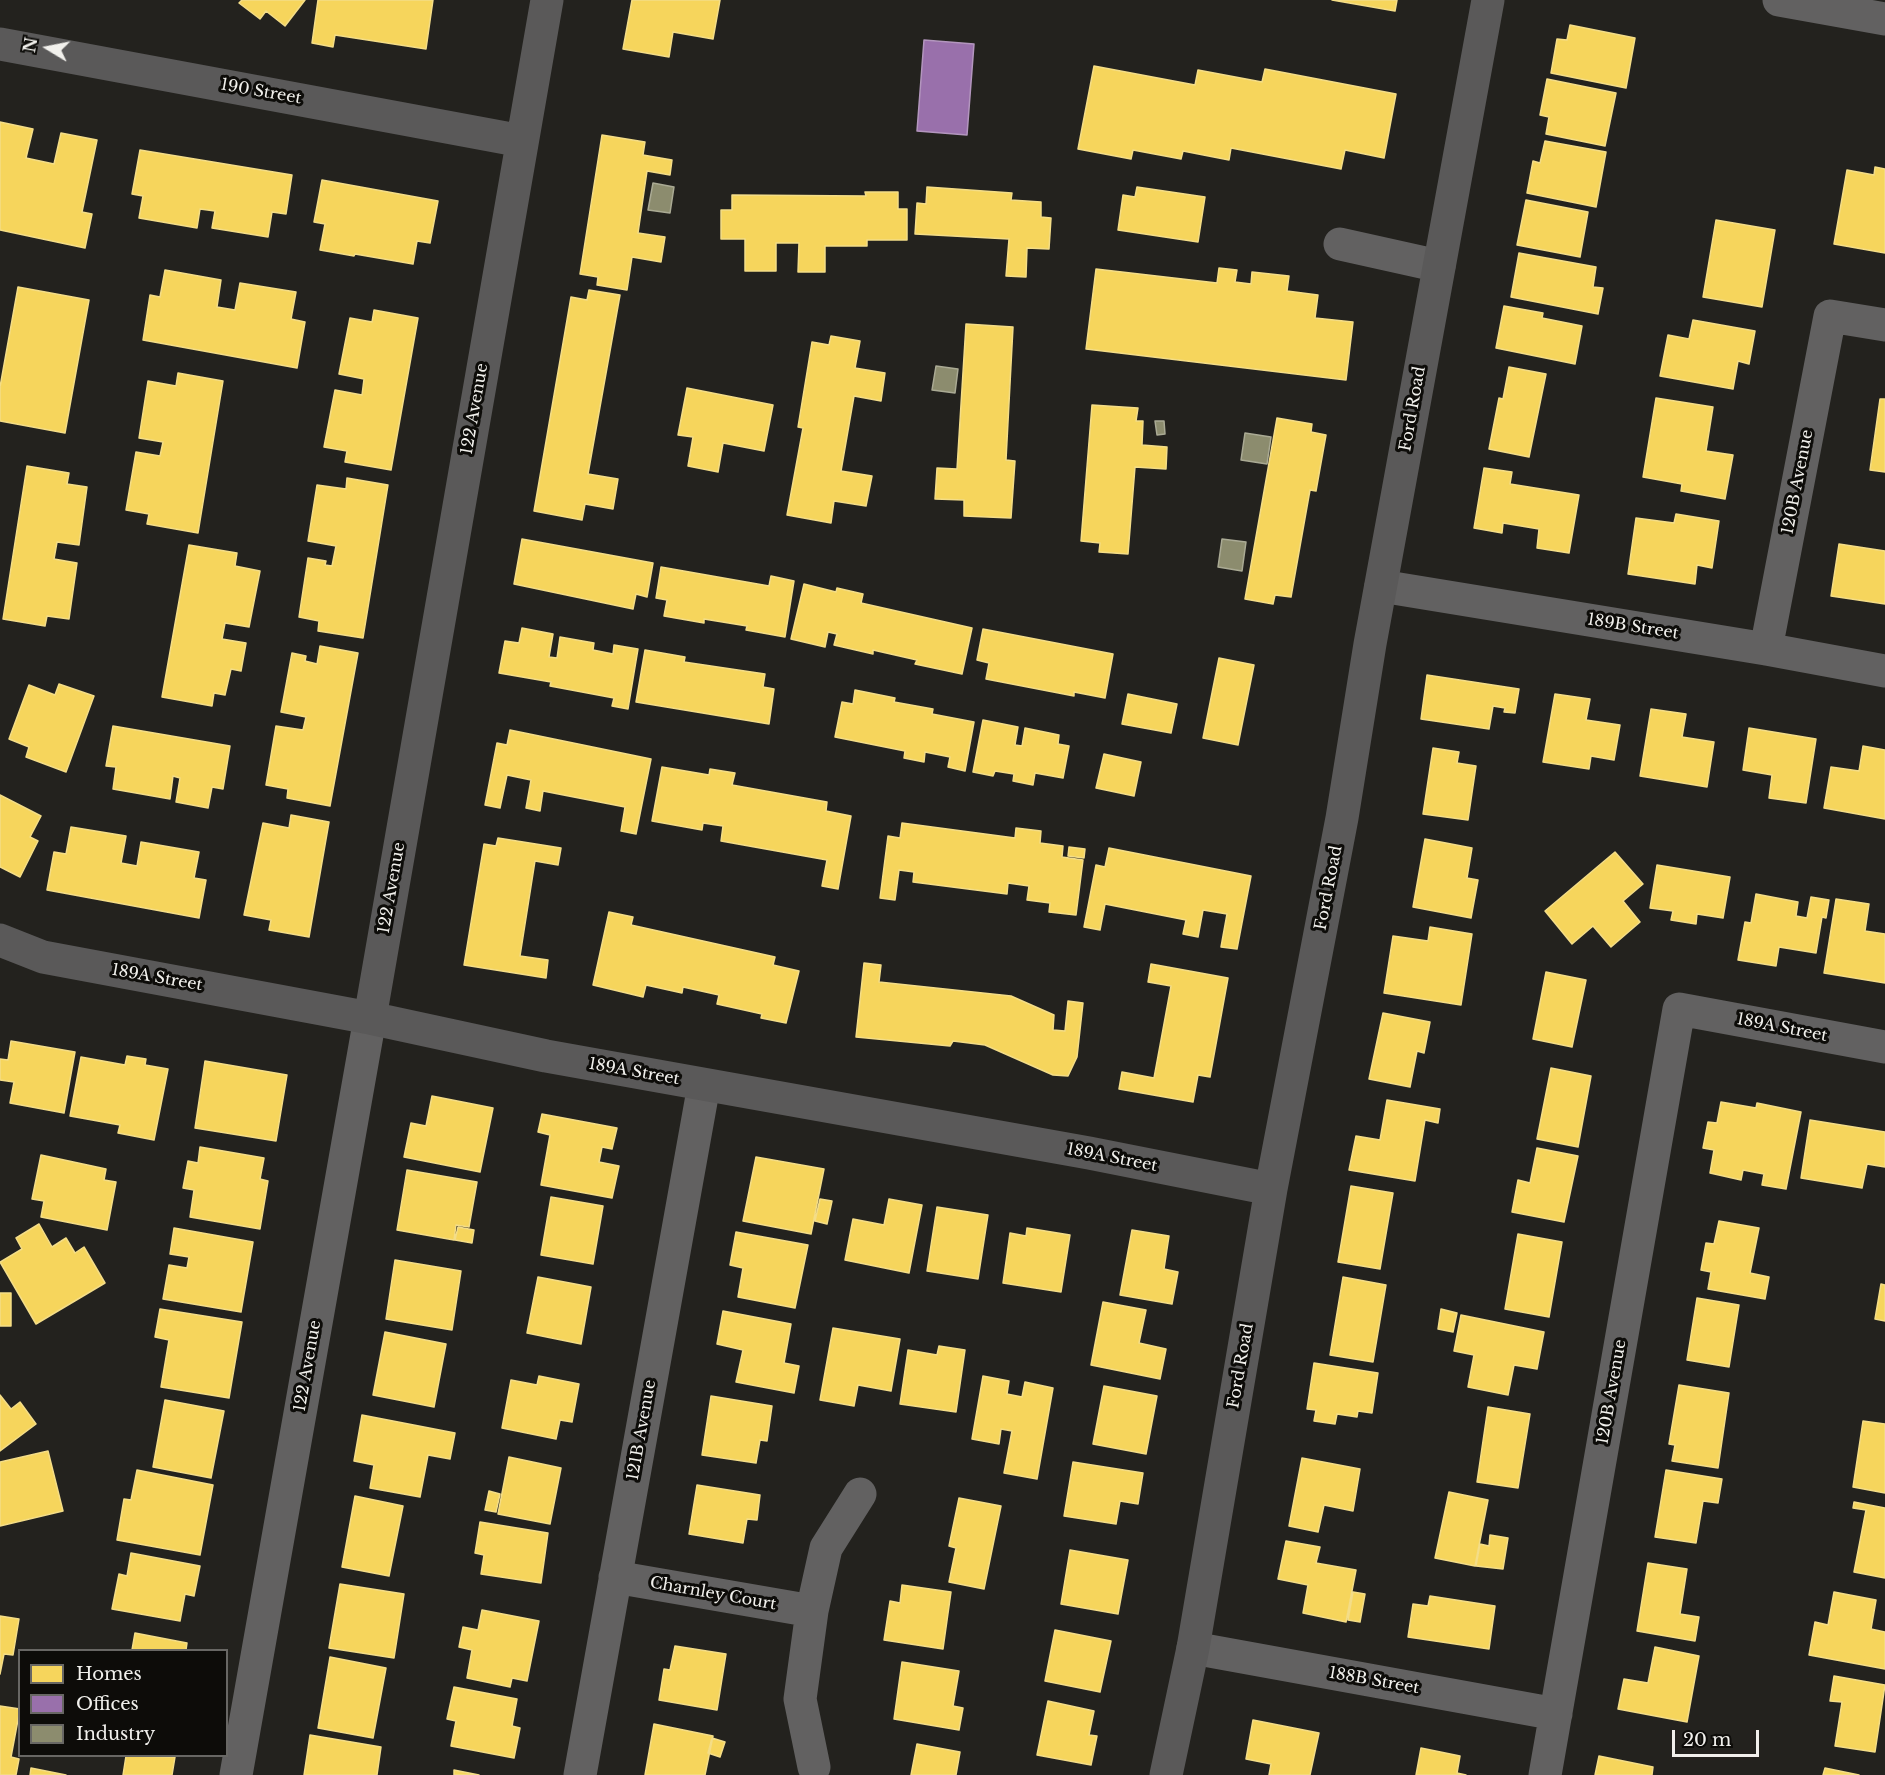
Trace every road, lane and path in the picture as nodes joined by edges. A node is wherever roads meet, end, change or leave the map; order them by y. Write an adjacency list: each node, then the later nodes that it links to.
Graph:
1 (547, 0): 6 (street, 122 Avenue)
2 (1488, 0): 8 (street, Ford Road)
3 (1779, 0): 4 (street)
4 (1885, 19)
5 (0, 44): 6 (street, 190 Street)
6 (522, 141): 15 (street, 122 Avenue)
7 (1340, 244): 8 (street)
8 (1439, 266): 10 (street, Ford Road)
9 (1885, 325): 11 (street, 120B Avenue)
10 (1381, 586): 11 (street, 189B Street); 18 (street, Ford Road)
11 (1766, 649): 12 (street, 189B Street)
12 (1885, 671)
13 (0, 940): 15 (street, 189A Street)
14 (1679, 1009): 16 (street, 189A Street); 23 (street, 120B Avenue)
15 (370, 1018): 17 (street, 189A Street); 25 (street, 122 Avenue)
16 (1885, 1047)
17 (704, 1084): 18 (street, 189A Street); 20 (street, 121B Avenue)
18 (1271, 1189): 22 (street, Ford Road)
19 (860, 1494): 21 (street)
20 (615, 1577): 21 (street, Charnley Court); 26 (street, 121B Avenue)
21 (812, 1611): 24 (street)
22 (1193, 1648): 23 (street, 188B Street); 27 (street, Ford Road)
23 (1556, 1714): 28 (street, 120B Avenue)
24 (814, 1767)
25 (236, 1775)
26 (580, 1775)
27 (1166, 1775)
28 (1545, 1775)

